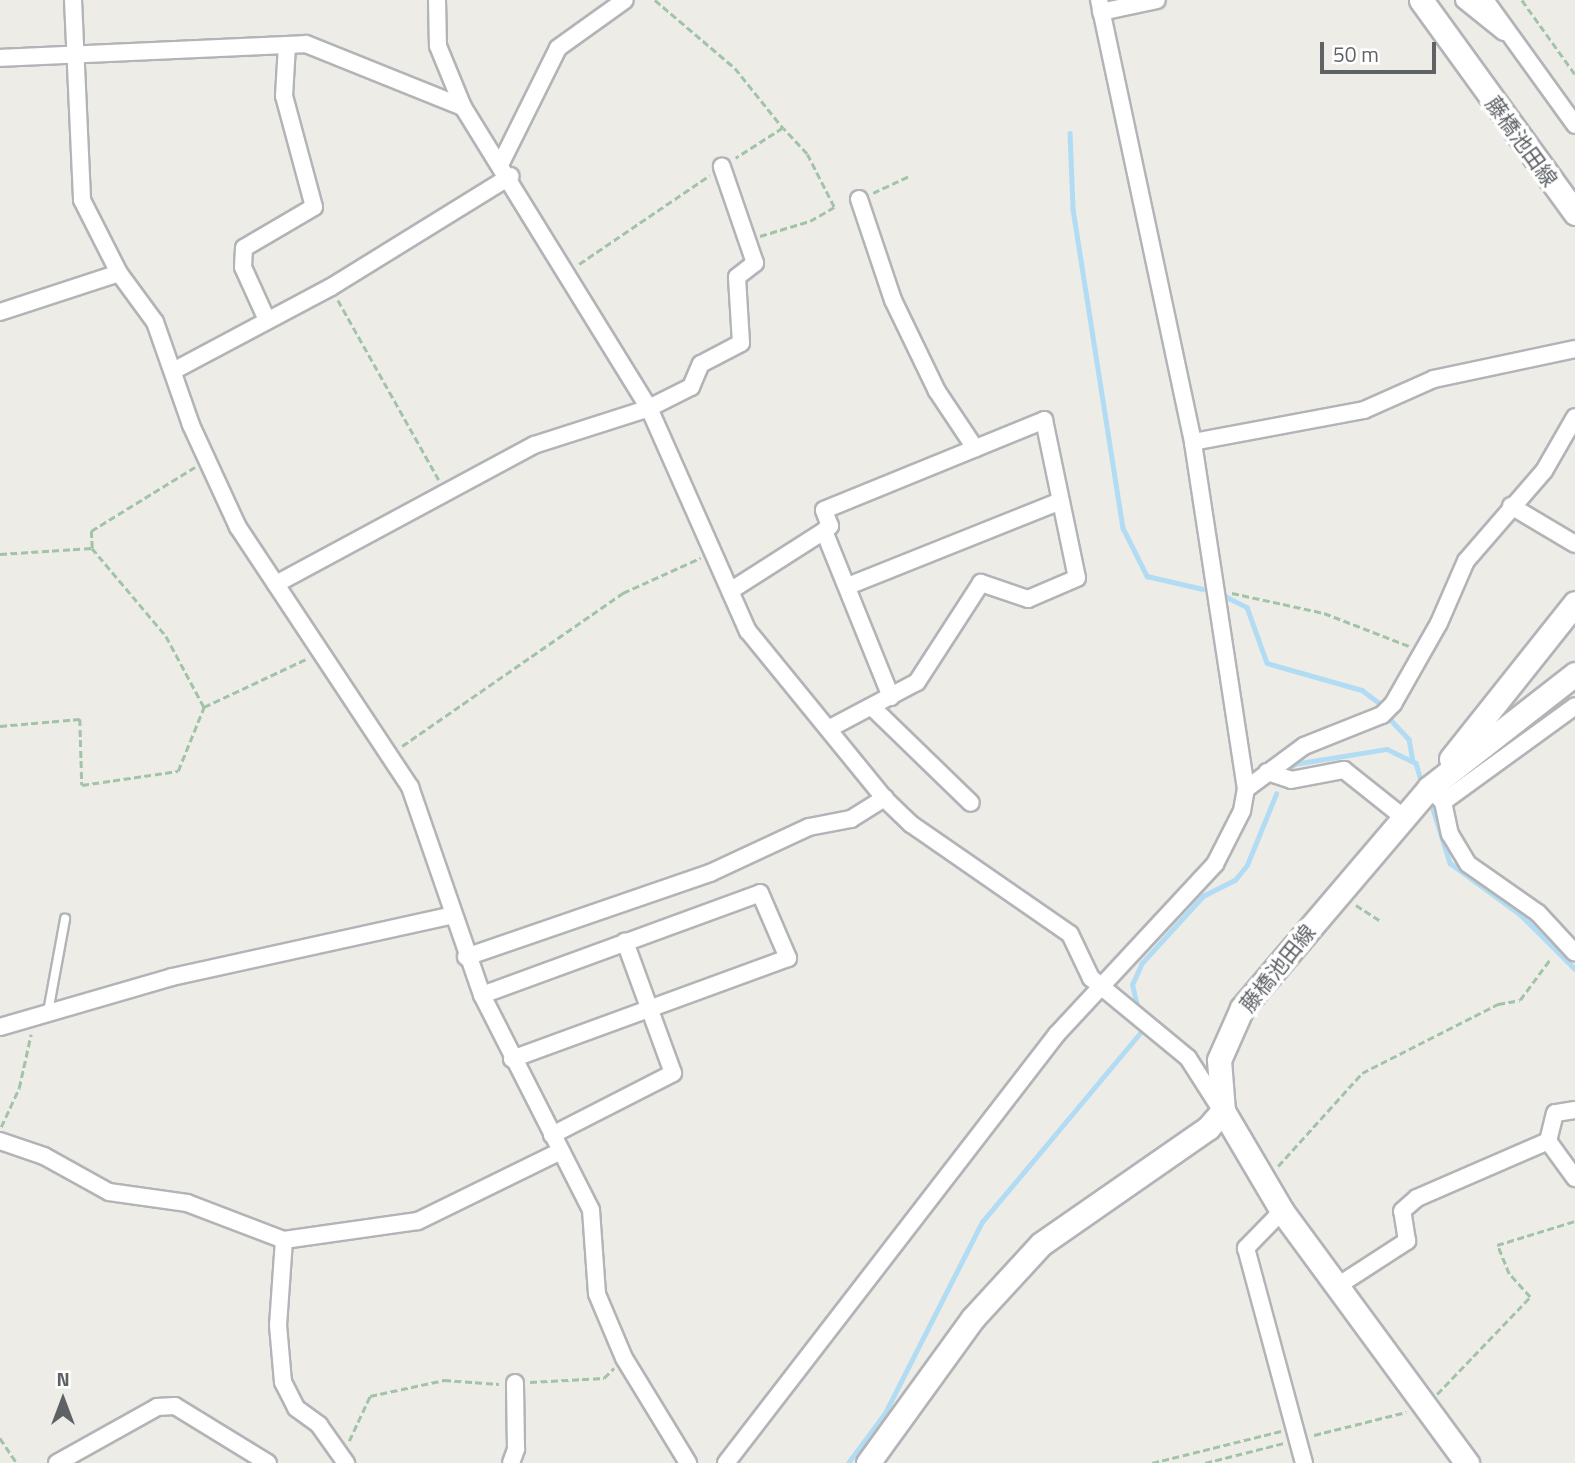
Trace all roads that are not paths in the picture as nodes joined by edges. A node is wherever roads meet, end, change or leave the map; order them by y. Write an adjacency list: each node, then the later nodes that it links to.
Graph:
1 (73, 0): 11 (street)
2 (437, 0): 13 (street)
3 (625, 0): 16 (street)
4 (1157, 0): 8 (street)
5 (1421, 0): 17 (main road, 藤橋池田線)
6 (1464, 0): 9 (street)
7 (1485, 0): 9 (street)
8 (1100, 6): 28 (street)
9 (1508, 32): 14 (street)
10 (287, 45): 11 (street); 13 (street); 23 (street)
11 (76, 51): 12 (street); 21 (street)
12 (0, 58)
13 (463, 107): 16 (street)
14 (1575, 125)
15 (722, 167): 26 (street)
16 (506, 169): 23 (street); 26 (street)
17 (1553, 183): 19 (main road, 藤橋池田線); 20 (main road)
18 (859, 200): 29 (street)
19 (1575, 213)
20 (1575, 234)
21 (118, 273): 22 (street); 25 (street)
22 (0, 312)
23 (267, 320): 25 (street)
24 (1575, 349): 28 (street)
25 (176, 370): 34 (street)
26 (649, 408): 34 (street); 36 (street)
27 (1575, 417): 31 (street)
28 (1193, 442): 44 (street)
29 (975, 448): 30 (street); 32 (street)
30 (1061, 501): 35 (street); 39 (street)
31 (1511, 506): 33 (street); 43 (street)
32 (824, 531): 35 (street); 36 (street)
33 (1575, 544)
34 (276, 584): 49 (street)
35 (848, 586): 39 (street)
36 (730, 591): 42 (street)
37 (1575, 603): 45 (main road)
38 (1575, 674): 45 (main road, 藤橋池田線)
39 (891, 697): 41 (street)
40 (1575, 706): 45 (street)
41 (873, 708): 42 (street); 47 (street)
42 (830, 728): 46 (street)
43 (1267, 772): 44 (street); 48 (street)
44 (1246, 789): 54 (street)
45 (1436, 795): 48 (main road, 藤橋池田線); 52 (street)
46 (885, 798): 53 (street); 54 (street)
47 (971, 803)
48 (1403, 817): 61 (main road, 藤橋池田線)
49 (453, 915): 53 (street); 57 (street)
50 (65, 919): 57 (lane)
51 (625, 942): 55 (street); 56 (street); 56 (street)
52 (1575, 953)
53 (466, 957): 55 (street)
54 (1104, 990): 61 (street); 76 (street)
55 (482, 995): 59 (street)
56 (649, 1009): 59 (street); 62 (street)
57 (48, 1012): 58 (street)
58 (0, 1027)
59 (512, 1059): 62 (street)
60 (1575, 1110): 64 (street)
61 (1223, 1111): 67 (main road, 藤橋池田線); 77 (main road)
62 (552, 1135): 65 (street)
63 (0, 1141): 68 (street)
64 (1548, 1141): 66 (street); 69 (street)
65 (561, 1151): 68 (street); 75 (street)
66 (1575, 1178)
67 (1282, 1211): 69 (main road, 藤橋池田線); 78 (street)
68 (284, 1240): 71 (street)
69 (1336, 1287): 79 (main road, 藤橋池田線)
70 (515, 1383): 74 (street)
71 (343, 1459)
72 (57, 1463): 73 (street)
73 (268, 1463)
74 (511, 1463)
75 (688, 1463)
76 (726, 1463)
77 (868, 1463)
78 (1304, 1463)
79 (1467, 1463)

